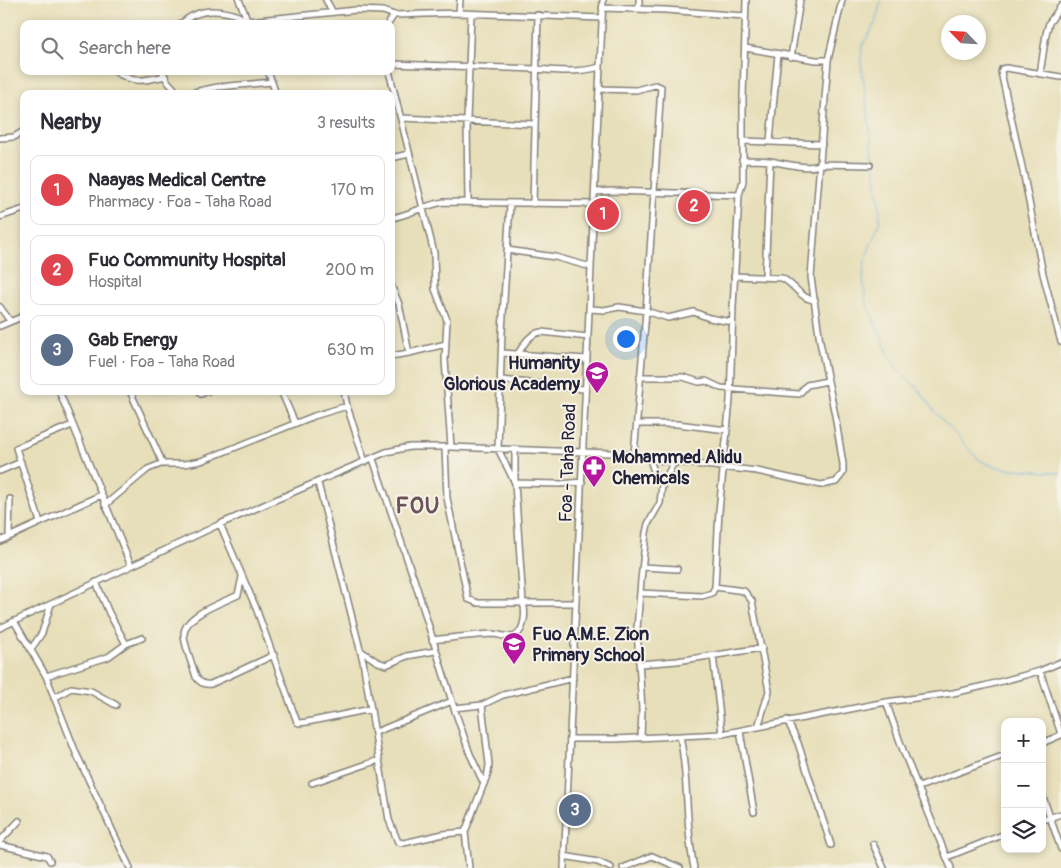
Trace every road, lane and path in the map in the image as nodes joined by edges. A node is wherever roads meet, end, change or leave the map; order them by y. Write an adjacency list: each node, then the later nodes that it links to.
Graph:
1 (239, 0): 22 (street)
2 (326, 0): 12 (street)
3 (460, 0): 13 (street)
4 (603, 0): 10 (street, Foa - Taha Road)
5 (639, 0): 11 (street)
6 (746, 0): 18 (street)
7 (800, 0): 27 (street)
8 (842, 0): 28 (street)
9 (1061, 6): 15 (street)
10 (602, 8): 11 (street); 19 (street, Foa - Taha Road)
11 (639, 9): 18 (street)
12 (332, 11): 17 (street); 23 (street)
13 (459, 13): 14 (street); 17 (street)
14 (471, 14): 16 (street); 30 (street)
15 (1058, 14): 33 (street)
16 (538, 15): 19 (street); 32 (street)
17 (394, 16): 24 (street)
18 (744, 16): 25 (street)
19 (602, 18): 31 (street, Foa - Taha Road)
20 (186, 20): 21 (street)
21 (246, 20)
22 (248, 20)
23 (264, 20)
24 (391, 20)
25 (745, 48): 26 (street); 52 (street)
26 (778, 54): 27 (street); 53 (street)
27 (791, 57): 28 (street)
28 (828, 60): 54 (street)
29 (395, 64): 30 (street)
30 (469, 66): 32 (street); 48 (street)
31 (600, 67): 32 (street); 41 (street, Foa - Taha Road)
32 (536, 69): 49 (street)
33 (1040, 74): 39 (street); 86 (street)
34 (120, 75): 35 (street)
35 (160, 75)
36 (164, 75): 42 (street)
37 (269, 75): 40 (street)
38 (390, 75): 45 (street)
39 (1061, 77)
40 (272, 82): 43 (street); 44 (street)
41 (599, 88): 61 (street, Foa - Taha Road); 62 (street)
42 (176, 90)
43 (203, 90)
44 (275, 90)
45 (392, 90)
46 (395, 106): 47 (street)
47 (401, 118): 48 (street); 55 (street)
48 (467, 120): 49 (street); 64 (street)
49 (535, 124): 66 (street)
50 (20, 133): 51 (street)
51 (0, 138)
52 (743, 141): 53 (street); 57 (street)
53 (770, 141): 54 (street)
54 (822, 144): 59 (street)
55 (409, 154): 56 (street); 68 (street)
56 (395, 157)
57 (742, 160): 58 (street); 63 (street)
58 (770, 161): 59 (street); 75 (street)
59 (820, 164): 60 (street); 77 (street)
60 (870, 165)
61 (595, 192): 62 (street); 67 (street, Foa - Taha Road)
62 (655, 192): 63 (street); 80 (street)
63 (739, 195): 74 (street)
64 (468, 201): 65 (street); 68 (street)
65 (510, 204): 66 (street); 72 (street)
66 (533, 204): 67 (street)
67 (594, 204): 73 (street, Foa - Taha Road)
68 (423, 206): 71 (street); 87 (street)
69 (20, 210): 70 (street)
70 (0, 217)
71 (395, 217)
72 (507, 250): 73 (street); 89 (street)
73 (591, 267): 79 (street, Foa - Taha Road)
74 (734, 276): 75 (street); 83 (street)
75 (765, 277): 77 (street)
76 (395, 294): 88 (street)
77 (815, 300): 95 (street)
78 (0, 306): 82 (street)
79 (590, 309): 80 (street); 85 (street, Foa - Taha Road)
80 (646, 311): 83 (street); 93 (street)
81 (20, 317): 82 (street)
82 (10, 321): 84 (street)
83 (732, 322): 96 (street)
84 (0, 326)
85 (588, 337): 90 (street); 92 (street, Foa - Taha Road)
86 (1061, 342)
87 (446, 344): 88 (street); 107 (street)
88 (409, 353): 91 (street)
89 (502, 353): 90 (street); 94 (street)
90 (518, 354): 92 (street)
91 (395, 355)
92 (586, 359): 97 (street, Foa - Taha Road)
93 (640, 377): 96 (street); 104 (street)
94 (501, 380): 97 (street); 108 (street)
95 (827, 381): 96 (street); 118 (street)
96 (730, 388): 106 (street)
97 (584, 389): 110 (street, Foa - Taha Road)
98 (61, 395): 105 (street)
99 (132, 395): 117 (street)
100 (282, 395): 103 (street)
101 (345, 395): 102 (street)
102 (347, 406): 103 (street); 115 (street)
103 (295, 423): 117 (street)
104 (637, 424): 106 (street); 111 (street)
105 (72, 425): 114 (street); 124 (street)
106 (727, 430): 118 (street)
107 (448, 447): 108 (street); 112 (street); 138 (street)
108 (498, 449): 109 (street); 122 (street)
109 (515, 450): 110 (street); 122 (street)
110 (584, 452): 111 (street); 120 (street, Foa - Taha Road)
111 (634, 456): 113 (street)
112 (373, 459): 115 (street); 144 (street)
113 (650, 460): 116 (street); 123 (street)
114 (21, 462): 119 (street); 127 (street)
115 (365, 462): 121 (street)
116 (674, 462): 118 (street); 123 (street)
117 (163, 464): 126 (street)
118 (724, 466): 136 (street)
119 (0, 471)
120 (582, 482): 122 (street); 139 (street, Foa - Taha Road)
121 (318, 483): 128 (street); 148 (street)
122 (515, 483): 138 (street)
123 (662, 485): 132 (street)
124 (101, 495): 126 (street); 127 (street)
125 (10, 499): 129 (street)
126 (105, 505): 131 (street)
127 (40, 522): 129 (street)
128 (220, 524): 131 (street); 134 (street)
129 (9, 536): 130 (street)
130 (0, 541)
131 (131, 566): 135 (street)
132 (642, 567): 133 (street); 137 (street)
133 (677, 569)
134 (242, 577): 151 (street); 151 (street)
135 (96, 582): 140 (street); 145 (street)
136 (715, 587): 137 (street); 146 (street)
137 (640, 592): 153 (street)
138 (523, 603): 139 (street); 144 (street)
139 (576, 603): 156 (street, Foa - Taha Road)
140 (51, 604): 141 (street); 147 (street)
141 (14, 621): 142 (street); 147 (street)
142 (0, 628)
143 (142, 638): 145 (street)
144 (432, 640): 149 (street)
145 (126, 644): 155 (street)
146 (762, 648): 150 (street); 165 (street)
147 (31, 649): 155 (street)
148 (361, 651): 149 (street); 162 (street)
149 (435, 651): 158 (street)
150 (713, 655): 153 (street); 168 (street)
151 (274, 656): 162 (street)
152 (1061, 662): 154 (street)
153 (640, 664): 171 (street)
154 (1040, 670): 159 (street); 169 (street)
155 (46, 676): 157 (street)
156 (573, 678): 161 (street); 172 (street, Foa - Taha Road)
157 (54, 698): 160 (street); 196 (street)
158 (452, 701): 163 (street); 167 (street)
159 (886, 702): 164 (street); 178 (street)
160 (116, 705)
161 (482, 705): 163 (street); 177 (street)
162 (370, 708): 167 (street)
163 (454, 708): 177 (street)
164 (788, 720): 165 (street); 190 (street)
165 (758, 727): 166 (street)
166 (740, 730): 168 (street); 180 (street)
167 (376, 732): 175 (street)
168 (722, 734): 170 (street)
169 (1061, 735): 173 (street)
170 (680, 736): 171 (street); 202 (street)
171 (641, 738): 172 (street)
172 (570, 739): 193 (street, Foa - Taha Road)
173 (1046, 741)
174 (1001, 756): 178 (street)
175 (379, 760): 176 (street); 186 (street)
176 (312, 783)
177 (484, 784): 186 (street)
178 (919, 787): 194 (street)
179 (1046, 806): 182 (street)
180 (754, 812)
181 (1061, 814): 182 (street)
182 (1050, 817): 183 (street); 192 (street)
183 (1046, 818)
184 (19, 821): 188 (street)
185 (0, 831): 188 (street)
186 (466, 832): 197 (street)
187 (1001, 836): 194 (street)
188 (0, 839)
189 (873, 844): 203 (street)
190 (831, 845)
191 (0, 846): 195 (street)
192 (1061, 849)
193 (564, 856): 198 (street, Foa - Taha Road); 199 (street)
194 (947, 857): 204 (street)
195 (50, 861)
196 (130, 868)
197 (469, 868)
198 (564, 868)
199 (610, 868)
200 (623, 868): 201 (street)
201 (680, 868)
202 (694, 868)
203 (884, 868)
204 (951, 868)

